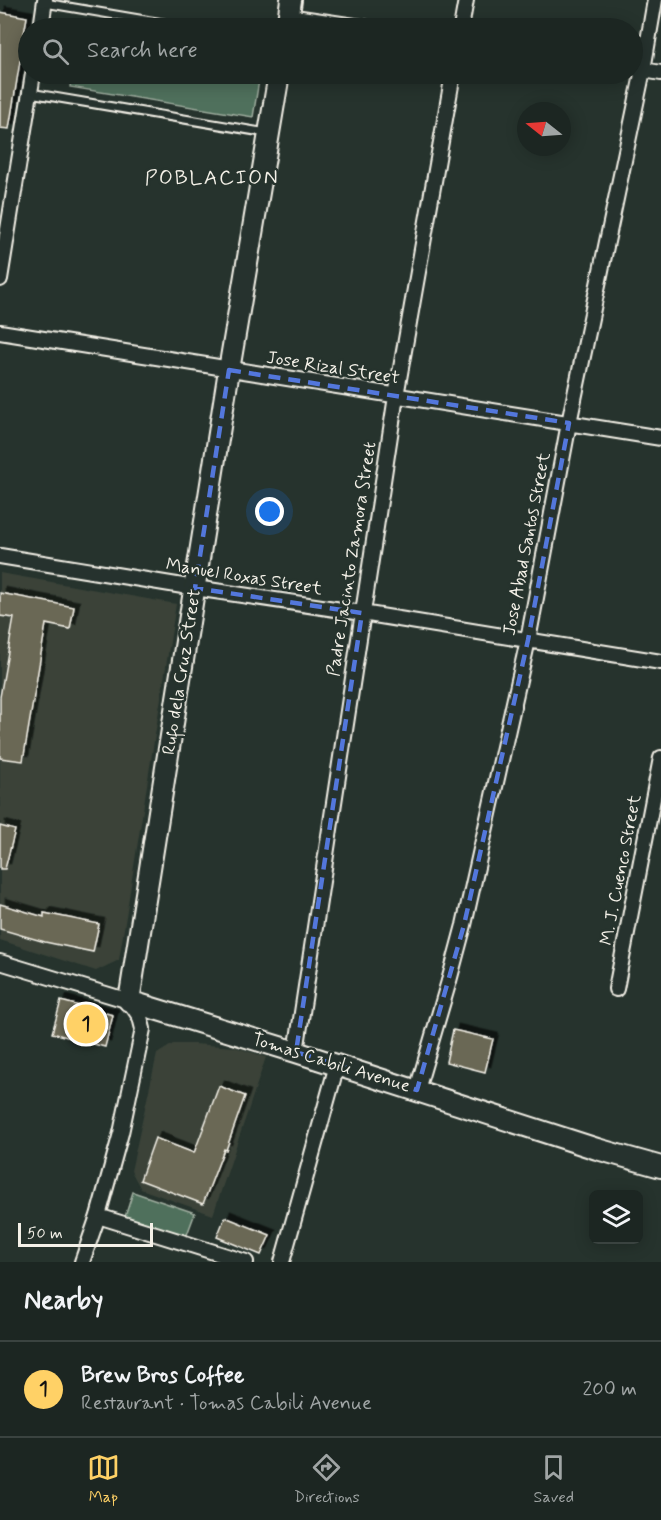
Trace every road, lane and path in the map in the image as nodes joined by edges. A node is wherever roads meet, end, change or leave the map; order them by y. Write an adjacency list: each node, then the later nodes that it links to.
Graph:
1 (466, 0): 8 (street)
2 (655, 0): 9 (street, Jose Abad Santos Street)
3 (45, 2): 5 (street); 6 (lane)
4 (289, 15): 7 (street)
5 (43, 18)
6 (135, 18)
7 (307, 18)
8 (463, 18)
9 (643, 49)
10 (643, 70): 11 (street)
11 (661, 73)
12 (31, 84): 16 (street)
13 (277, 84): 17 (street, Rufo dela Cruz Street)
14 (451, 84): 21 (street, Padre Jacinto Zamora Street)
15 (635, 84): 22 (street, Jose Abad Santos Street)
16 (30, 93): 17 (lane); 18 (street)
17 (269, 133): 20 (street, Rufo dela Cruz Street)
18 (0, 279)
19 (0, 332): 20 (street, Jose Rizal Street)
20 (229, 370): 21 (street, Jose Rizal Street); 25 (street, Rufo dela Cruz Street)
21 (396, 396): 22 (street, Jose Rizal Street); 26 (street, Padre Jacinto Zamora Street)
22 (569, 423): 23 (street, Jose Rizal Street); 27 (street, Jose Abad Santos Street)
23 (661, 438)
24 (0, 556): 25 (street, Manuel Roxas Street)
25 (195, 588): 26 (street, Manuel Roxas Street); 32 (street, Rufo dela Cruz Street)
26 (362, 613): 27 (street, Manuel Roxas Street); 33 (street, Padre Jacinto Zamora Street)
27 (528, 640): 28 (street, Manuel Roxas Street); 35 (street, Jose Abad Santos Street)
28 (661, 663)
29 (661, 758): 31 (street, M. J. Cuenco Street)
30 (0, 962): 32 (street, Tomas Cabili Avenue)
31 (616, 989)
32 (129, 1001): 33 (street, Tomas Cabili Avenue); 37 (street)
33 (296, 1052): 34 (street, Tomas Cabili Avenue)
34 (337, 1065): 35 (street, Tomas Cabili Avenue); 40 (street)
35 (417, 1090): 36 (street, Tomas Cabili Avenue)
36 (661, 1167)
37 (98, 1216): 38 (street); 39 (street)
38 (82, 1262)
39 (246, 1262)
40 (282, 1262)

